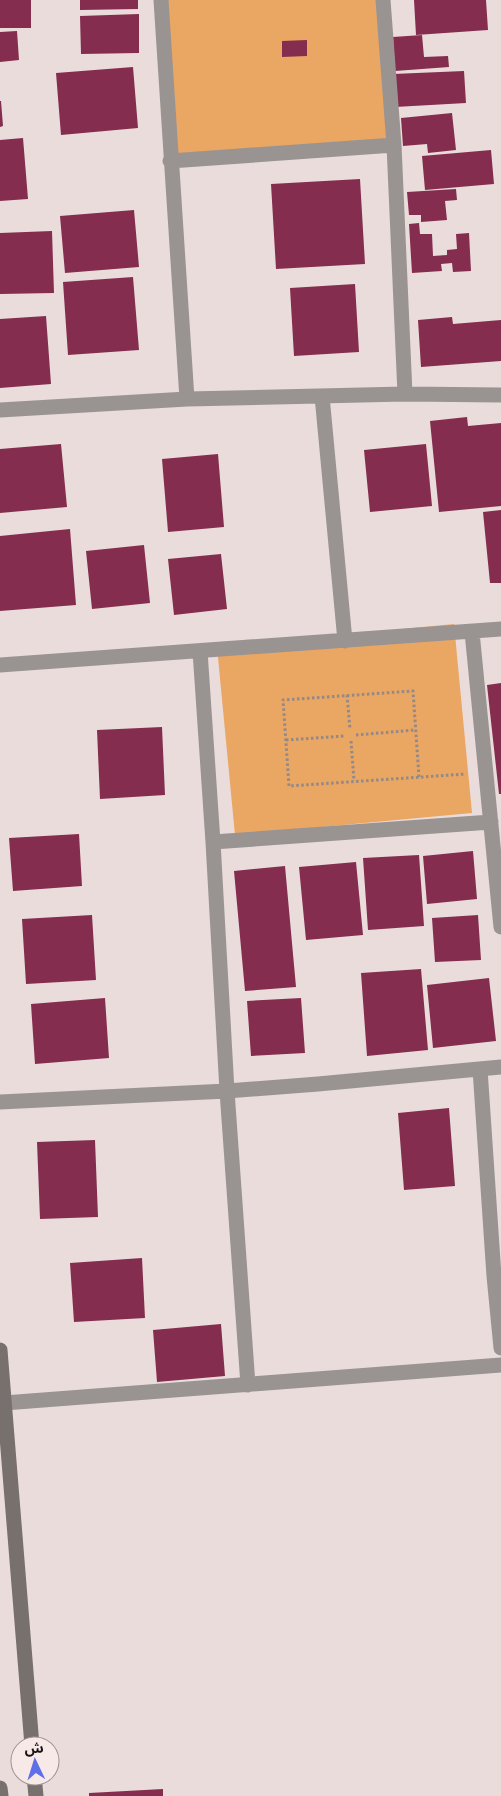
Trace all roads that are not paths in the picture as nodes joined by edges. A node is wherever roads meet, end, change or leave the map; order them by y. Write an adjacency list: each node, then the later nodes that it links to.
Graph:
1 (161, 0): 4 (street)
2 (384, 0): 3 (street)
3 (394, 145): 4 (street); 5 (street)
4 (170, 160): 8 (street)
5 (405, 394): 6 (street); 7 (street)
6 (501, 395)
7 (322, 396): 8 (street); 12 (street)
8 (187, 398): 9 (street)
9 (0, 410)
10 (501, 629): 11 (street)
11 (472, 632): 12 (street); 15 (street)
12 (346, 640): 13 (street)
13 (200, 651): 14 (street); 16 (street)
14 (0, 665)
15 (491, 822): 16 (street); 17 (street)
16 (213, 842): 20 (street)
17 (501, 927)
18 (501, 1067): 19 (street)
19 (480, 1069): 20 (street); 22 (street)
20 (227, 1091): 21 (street); 25 (street)
21 (0, 1102)
22 (501, 1348)
23 (0, 1350): 26 (street)
24 (501, 1365): 25 (street)
25 (248, 1385): 26 (street)
26 (4, 1403): 27 (street)
27 (31, 1736)
28 (0, 1788): 29 (street)
29 (1, 1796)

